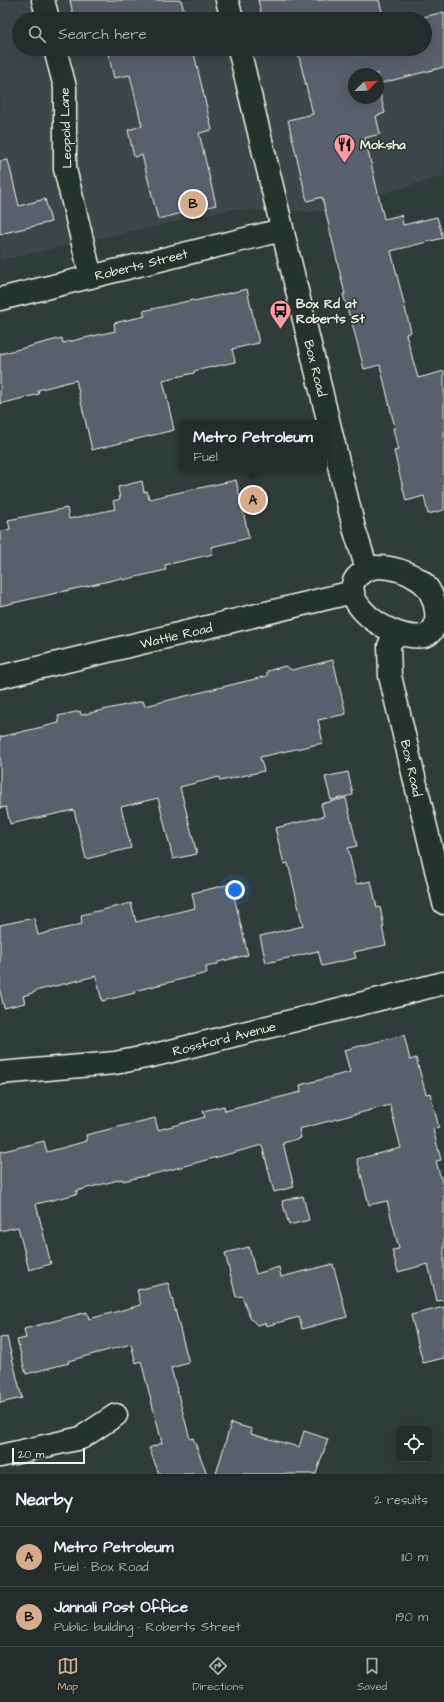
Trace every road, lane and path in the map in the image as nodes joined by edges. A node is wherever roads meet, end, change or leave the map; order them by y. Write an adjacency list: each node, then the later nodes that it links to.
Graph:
1 (43, 0): 3 (street)
2 (227, 0): 4 (street)
3 (46, 12)
4 (230, 12)
5 (58, 56): 8 (street, Leopold Lane)
6 (241, 56): 7 (street, Box Road)
7 (282, 230): 8 (street, Roberts Street); 10 (street, Box Road)
8 (91, 277): 9 (street, Roberts Street)
9 (0, 299)
10 (367, 569): 11 (street); 12 (street)
11 (437, 585): 13 (street)
12 (353, 592): 14 (street); 15 (street, Wattle Road)
13 (441, 630): 14 (street)
14 (395, 632): 16 (street, Box Road)
15 (0, 677)
16 (444, 903)
17 (444, 983): 18 (street, Rossford Avenue)
18 (0, 1074)
19 (116, 1415): 20 (street)
20 (0, 1456)

